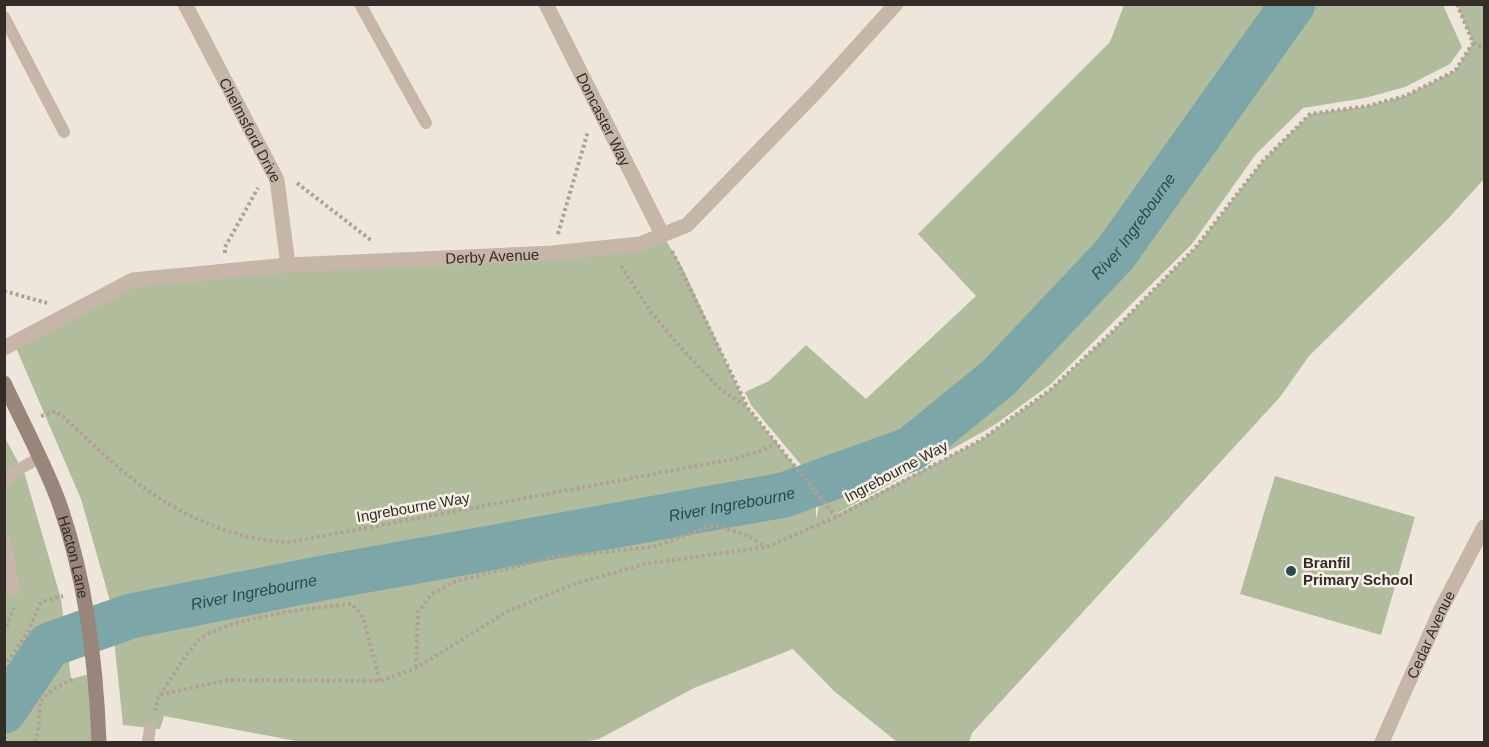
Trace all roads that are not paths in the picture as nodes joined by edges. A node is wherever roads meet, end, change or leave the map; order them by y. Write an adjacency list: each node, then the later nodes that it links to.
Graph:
1 (184, 4): 9 (street, Chelmsford Drive)
2 (360, 4): 6 (lane)
3 (546, 4): 8 (street, Doncaster Way)
4 (896, 4): 8 (street, Derby Avenue)
5 (4, 17): 7 (lane)
6 (426, 123)
7 (64, 132)
8 (662, 234): 9 (street, Derby Avenue)
9 (288, 265): 10 (street, Derby Avenue)
10 (4, 348)
11 (4, 383): 12 (street, Hacton Lane)
12 (40, 457): 13 (lane); 18 (street, Hacton Lane)
13 (4, 483)
14 (1485, 527): 20 (street, Cedar Avenue)
15 (4, 538): 16 (lane)
16 (14, 590)
17 (150, 728): 19 (lane)
18 (99, 742)
19 (148, 742)
20 (1382, 742)

